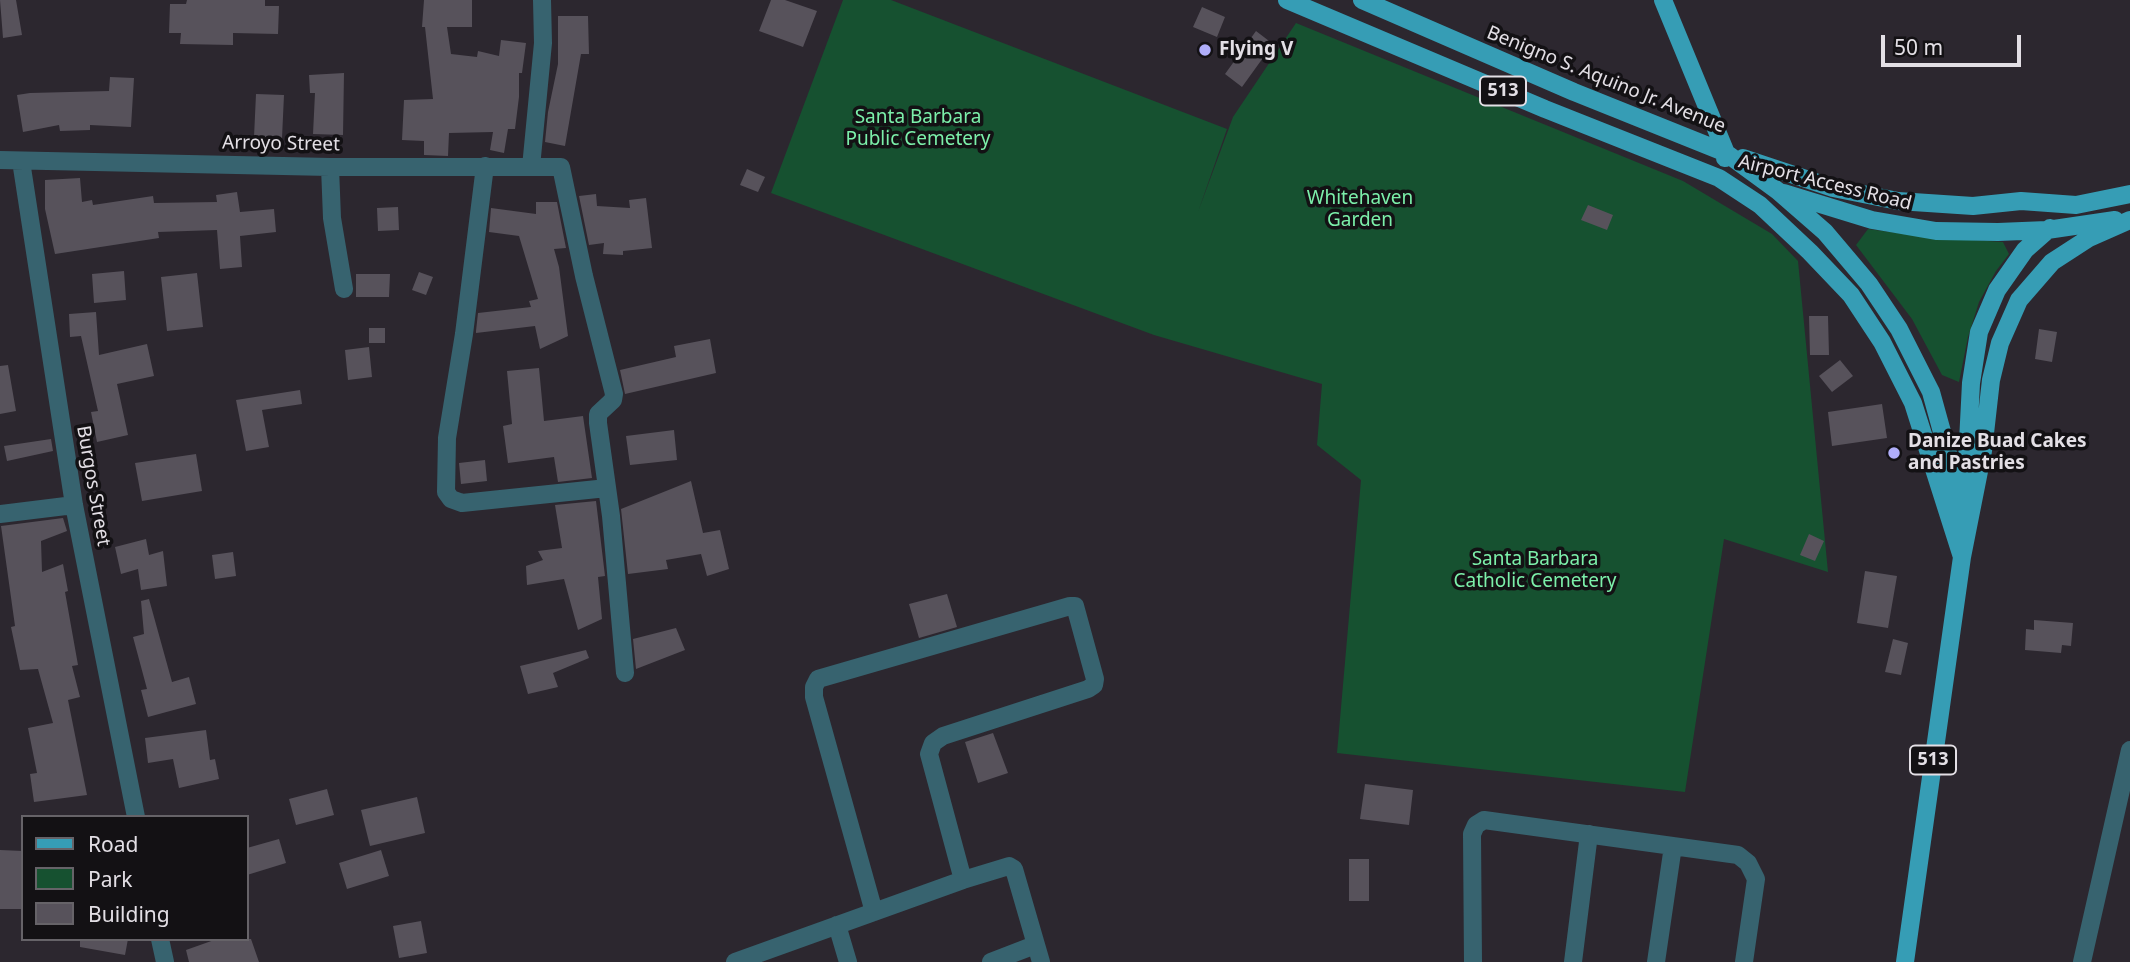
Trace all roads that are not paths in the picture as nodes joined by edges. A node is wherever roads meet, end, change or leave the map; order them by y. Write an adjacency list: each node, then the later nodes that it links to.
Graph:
1 (542, 0): 10 (street)
2 (1287, 0): 11 (main road, 513)
3 (1362, 0): 5 (main road, Benigno S. Aquino Jr. Avenue / 513)
4 (1663, 0): 5 (main road)
5 (1726, 153): 11 (main road); 12 (main road, Benigno S. Aquino Jr. Avenue / 513); 14 (main road, Airport Access Road)
6 (0, 160): 7 (street, Arroyo Street)
7 (21, 161): 9 (street, Arroyo Street); 19 (street, Burgos Street)
8 (485, 166): 9 (street, Arroyo Street); 10 (street, Arroyo Street); 18 (street)
9 (330, 167): 17 (street)
10 (531, 167): 18 (street, Arroyo Street)
11 (1719, 178): 12 (main road, Airport Access Road); 21 (main road, 513)
12 (1778, 191): 16 (main road, Airport Access Road); 21 (main road, Benigno S. Aquino Jr. Avenue / 513)
13 (2130, 194): 14 (main road, Airport Access Road)
14 (2076, 205): 16 (main road)
15 (2130, 219): 16 (main road, Airport Access Road); 21 (main road)
16 (2047, 230): 21 (main road)
17 (344, 289)
18 (607, 488): 22 (street)
19 (74, 505): 20 (street); 24 (street, Burgos Street)
20 (0, 514)
21 (1962, 557): 40 (main road, 513)
22 (625, 673)
23 (2130, 750): 41 (street)
24 (136, 815)
25 (1589, 834): 26 (street); 36 (street); 37 (street)
26 (1673, 846): 38 (street); 39 (street)
27 (963, 880): 28 (street); 28 (street); 31 (street)
28 (874, 912): 29 (street)
29 (837, 925): 33 (street); 34 (street)
30 (160, 941): 32 (street)
31 (1038, 953): 35 (street)
32 (165, 962)
33 (735, 962)
34 (848, 962)
35 (991, 962)
36 (1474, 962)
37 (1573, 962)
38 (1656, 962)
39 (1744, 962)
40 (1905, 962)
41 (2082, 962)

